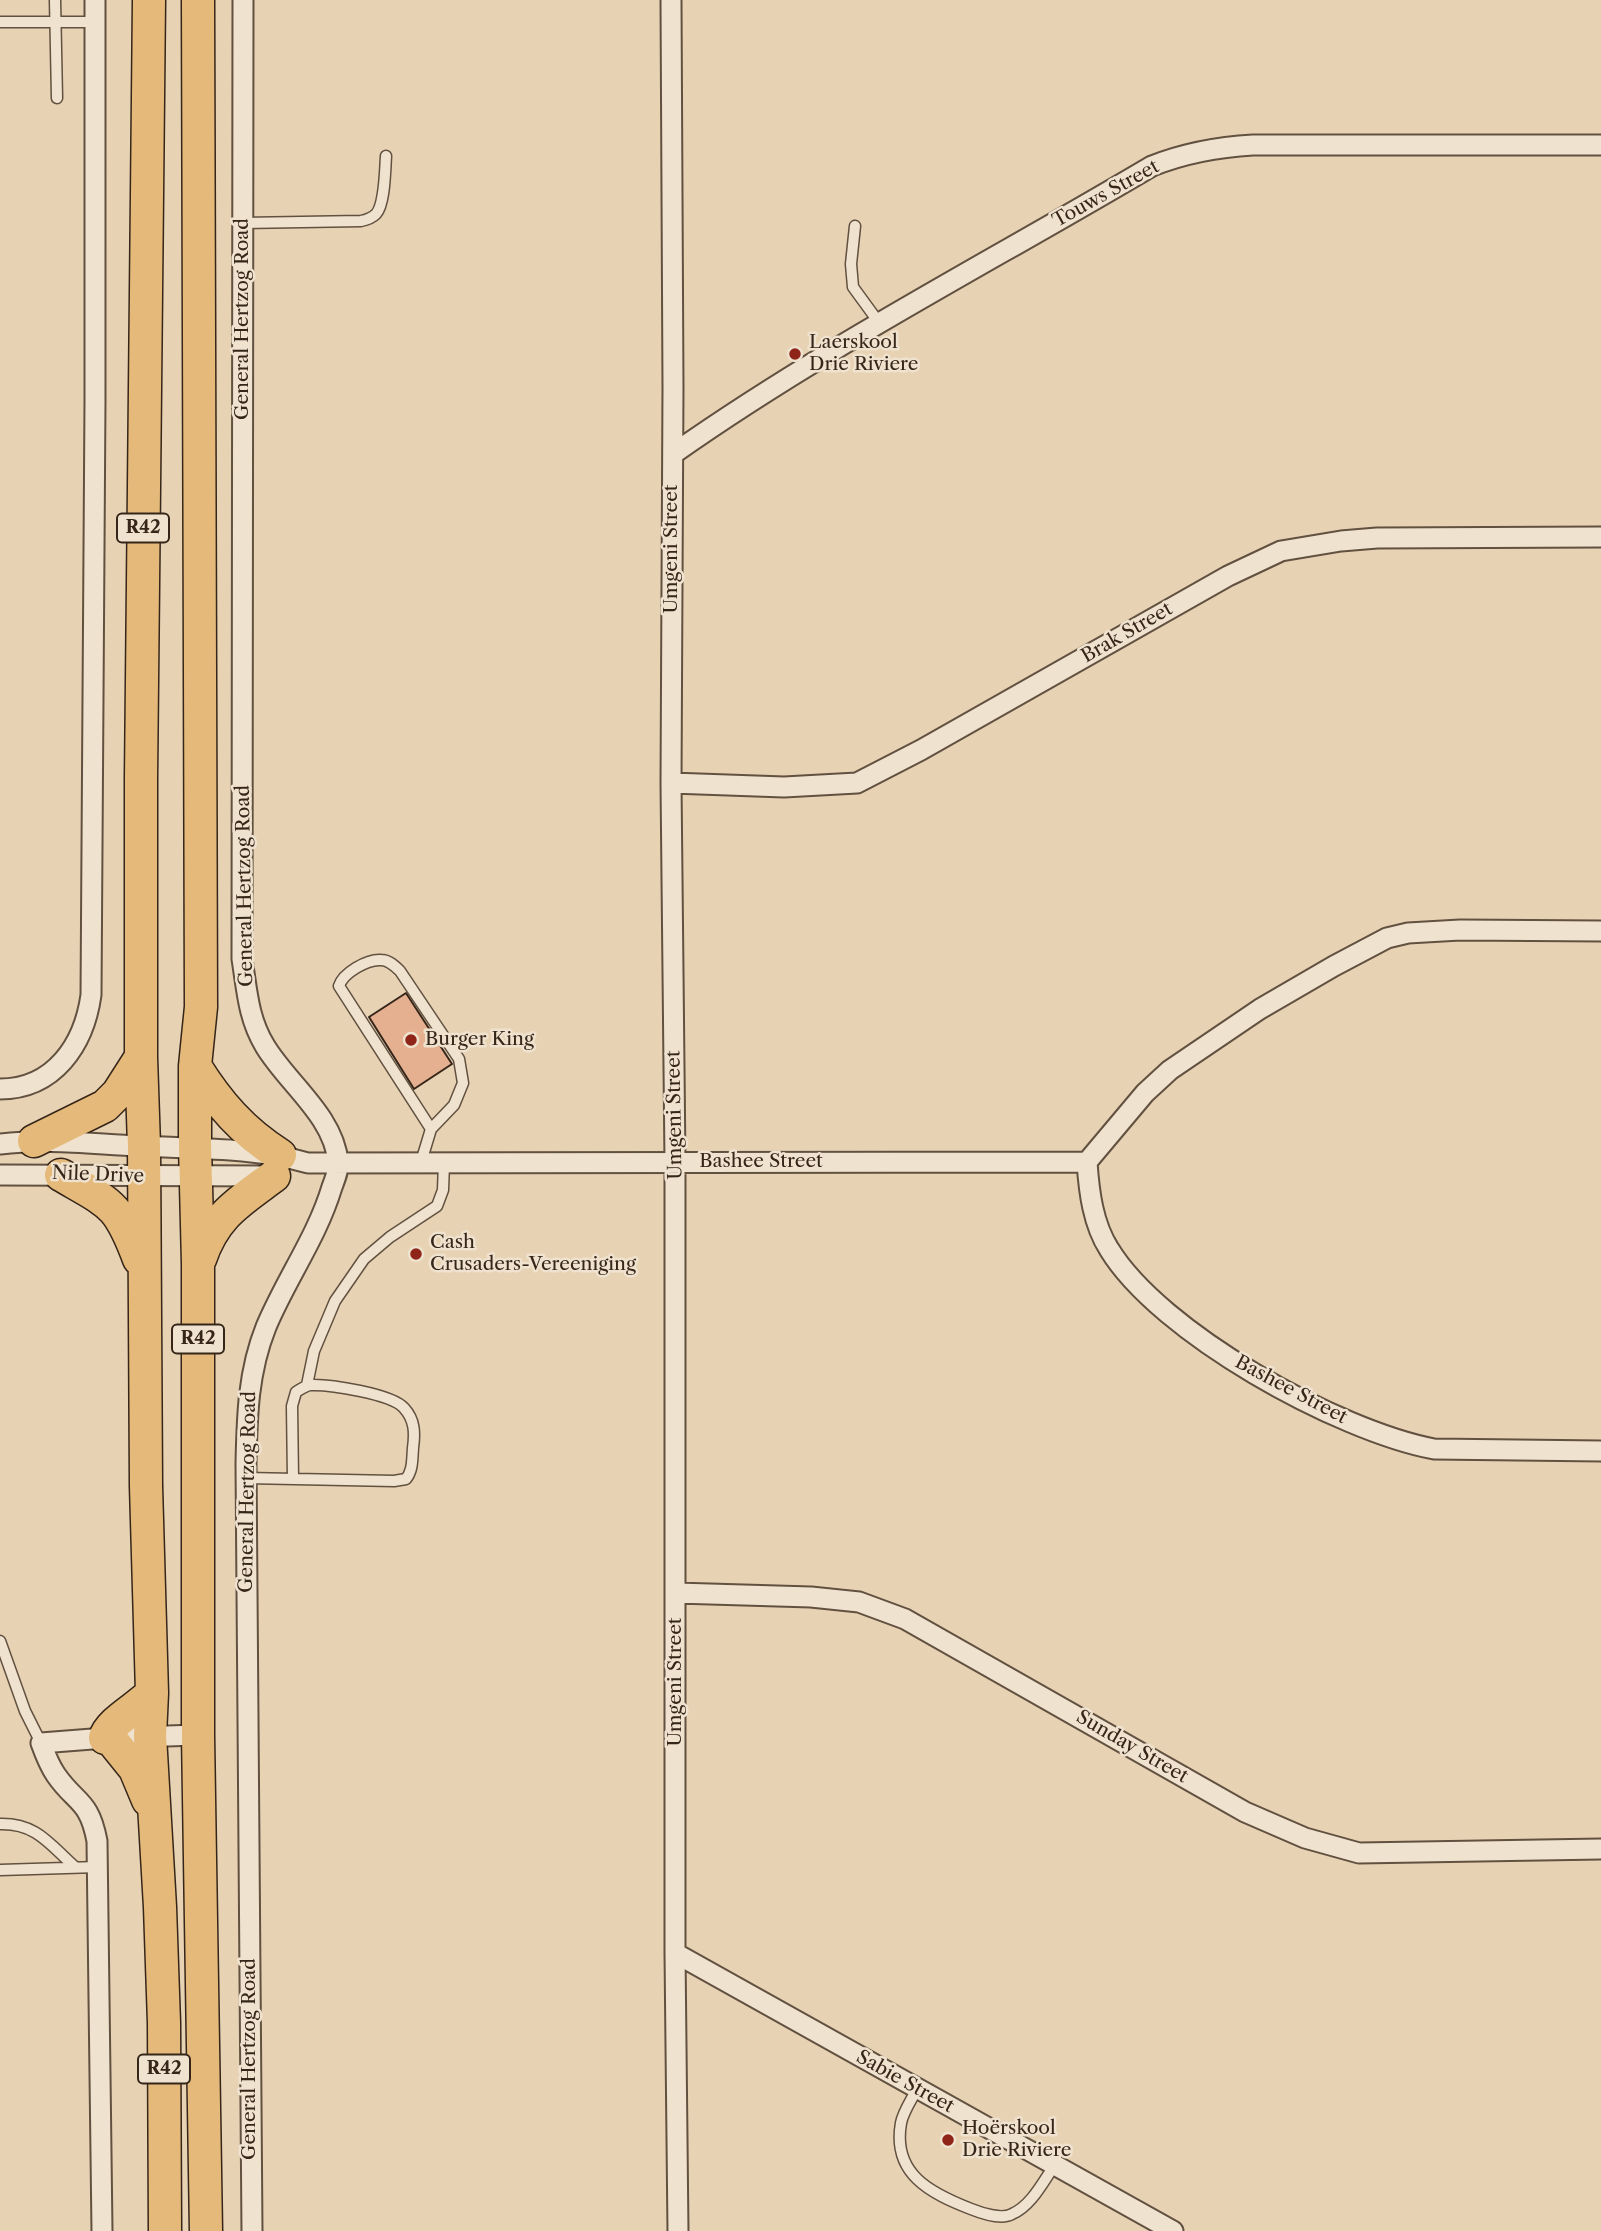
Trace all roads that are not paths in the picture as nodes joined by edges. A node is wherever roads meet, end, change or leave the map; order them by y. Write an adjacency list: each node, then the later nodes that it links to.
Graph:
1 (55, 0): 8 (lane)
2 (95, 0): 9 (street)
3 (149, 0): 20 (main road, R42)
4 (198, 0): 21 (main road, R42)
5 (243, 0): 13 (street, General Hertzog Road)
6 (671, 0): 16 (street, Umgeni Street)
7 (0, 22): 8 (lane)
8 (55, 22): 9 (lane); 10 (lane)
9 (95, 22): 22 (street)
10 (57, 98)
11 (1601, 145): 15 (street, Touws Street)
12 (386, 156): 13 (lane)
13 (243, 223): 31 (street, General Hertzog Road)
14 (855, 226): 15 (lane)
15 (880, 324): 16 (street, Touws Street)
16 (673, 454): 18 (street, Umgeni Street)
17 (1601, 537): 18 (street, Brak Street)
18 (671, 783): 29 (street, Umgeni Street)
19 (1601, 932): 30 (street)
20 (141, 1057): 24 (main road); 26 (main road, R42)
21 (195, 1066): 27 (main road, R42); 33 (main road)
22 (0, 1089)
23 (430, 1129): 23 (lane); 28 (lane)
24 (34, 1141): 25 (street, Nile Drive); 26 (street, Nile Drive)
25 (0, 1144)
26 (144, 1161): 27 (street, Nile Drive); 27 (street, Nile Drive); 35 (street, Nile Drive); 37 (main road, R42)
27 (195, 1162): 33 (street, Bashee Street); 33 (street, Bashee Street); 36 (main road, R42)
28 (421, 1162): 31 (street, Bashee Street); 32 (street, Bashee Street)
29 (676, 1162): 30 (street, Bashee Street); 32 (street, Bashee Street); 42 (street, Umgeni Street)
30 (1087, 1162): 39 (street, Bashee Street)
31 (338, 1163): 33 (street, Bashee Street); 40 (street, General Hertzog Road)
32 (444, 1163): 38 (lane)
33 (288, 1164): 36 (main road)
34 (0, 1175): 35 (street, Nile Drive)
35 (61, 1175): 37 (main road)
36 (198, 1264): 45 (main road, R42)
37 (145, 1276): 44 (main road, R42)
38 (307, 1385): 41 (lane); 41 (lane)
39 (1601, 1451)
40 (246, 1478): 41 (lane); 61 (street, General Hertzog Road)
41 (293, 1479)
42 (676, 1593): 51 (street, Sunday Street); 55 (street, Umgeni Street)
43 (0, 1641): 48 (lane)
44 (152, 1693): 46 (main road, R42); 47 (main road)
45 (198, 1735): 46 (street); 60 (main road, R42)
46 (150, 1736): 47 (street); 49 (main road, R42)
47 (108, 1738): 48 (street); 49 (main road)
48 (41, 1743): 53 (street)
49 (154, 1810): 59 (main road, R42)
50 (0, 1824): 52 (lane)
51 (1601, 1849)
52 (75, 1867): 53 (lane); 54 (lane)
53 (98, 1867): 58 (street)
54 (0, 1870)
55 (675, 1953): 56 (street, Sabie Street); 62 (street, Umgeni Street)
56 (917, 2089): 57 (street, Sabie Street); 57 (lane)
57 (1054, 2166): 63 (street, Sabie Street)
58 (102, 2231)
59 (165, 2231)
60 (206, 2231)
61 (252, 2231)
62 (678, 2231)
63 (1172, 2231)

